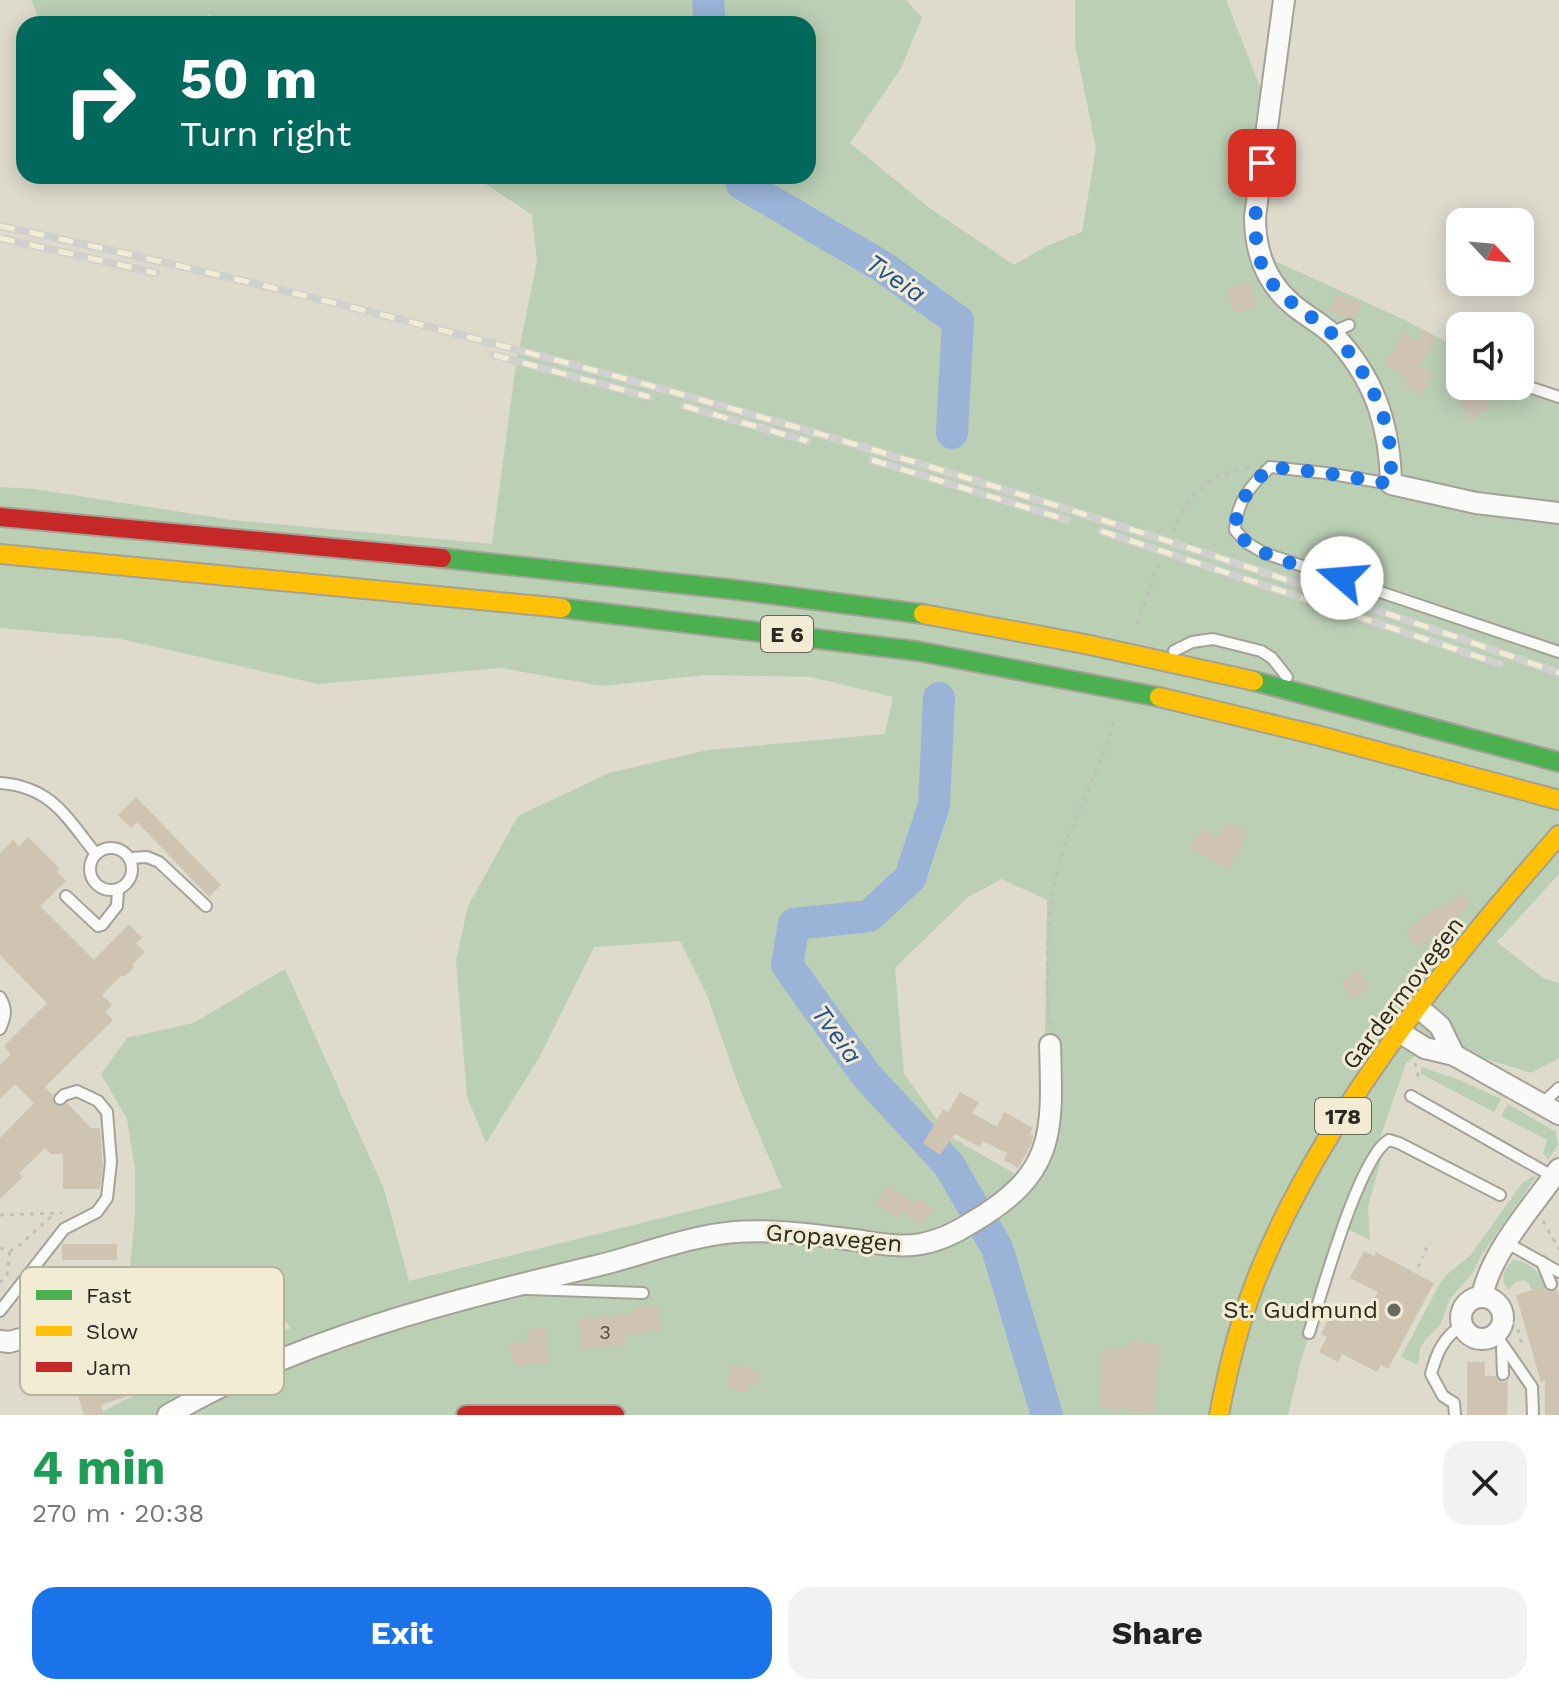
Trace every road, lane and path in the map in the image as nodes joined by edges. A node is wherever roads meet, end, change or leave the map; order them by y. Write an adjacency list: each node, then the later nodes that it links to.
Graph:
1 (1284, 0): 5 (street)
2 (1534, 389): 3 (lane)
3 (1559, 397)
4 (1270, 467): 5 (lane); 8 (path); 12 (lane)
5 (1391, 484): 6 (street)
6 (1559, 513)
7 (0, 517): 13 (main road, E 6)
8 (1173, 531)
9 (0, 554): 18 (main road, E 6)
10 (1160, 560): 11 (path)
11 (1137, 624)
12 (1559, 652)
13 (1157, 659): 14 (main road, E 6); 14 (lane)
14 (1298, 691): 16 (main road, E 6)
15 (1116, 713): 29 (path)
16 (1559, 762)
17 (0, 783): 20 (lane)
18 (1559, 800)
19 (1559, 835): 26 (main road, Gardermovegen / 178)
20 (96, 854): 21 (lane); 22 (lane)
21 (129, 858): 22 (lane); 24 (lane)
22 (118, 890): 23 (lane)
23 (66, 896)
24 (206, 906)
25 (0, 997): 27 (lane)
26 (1419, 1008): 28 (main road, Gardermovegen / 178); 30 (street)
27 (0, 1029)
28 (1401, 1033): 30 (street); 67 (main road, Gardermovegen / 178)
29 (1050, 1045): 50 (street, Gropavegen)
30 (1454, 1055): 35 (street)
31 (1414, 1062): 33 (path)
32 (1559, 1088): 35 (lane)
33 (1411, 1096): 36 (lane)
34 (60, 1099): 46 (lane)
35 (1551, 1109)
36 (1557, 1175): 38 (street)
37 (1500, 1195): 57 (lane)
38 (1531, 1208): 41 (street); 43 (path)
39 (0, 1215): 44 (path)
40 (1430, 1242): 47 (path)
41 (1507, 1243): 45 (lane); 54 (street)
42 (0, 1248): 44 (path)
43 (1559, 1249)
44 (10, 1251): 49 (path)
45 (1542, 1262): 48 (lane); 51 (lane)
46 (34, 1267)
47 (1418, 1267)
48 (1559, 1272)
49 (0, 1283)
50 (514, 1284): 53 (lane); 61 (street, Gropavegen)
51 (1551, 1284)
52 (20, 1285): 55 (lane)
53 (643, 1293)
54 (1482, 1297): 56 (street); 60 (street)
55 (0, 1311)
56 (1462, 1325): 60 (street); 68 (lane)
57 (1309, 1333)
58 (20, 1339): 59 (street)
59 (0, 1341)
60 (1499, 1341): 62 (lane); 69 (lane)
61 (284, 1359)
62 (1503, 1374)
63 (207, 1395): 64 (street, Gropavegen)
64 (168, 1415)
65 (466, 1415): 66 (main road)
66 (615, 1415)
67 (1219, 1415)
68 (1455, 1415)
69 (1533, 1415)

